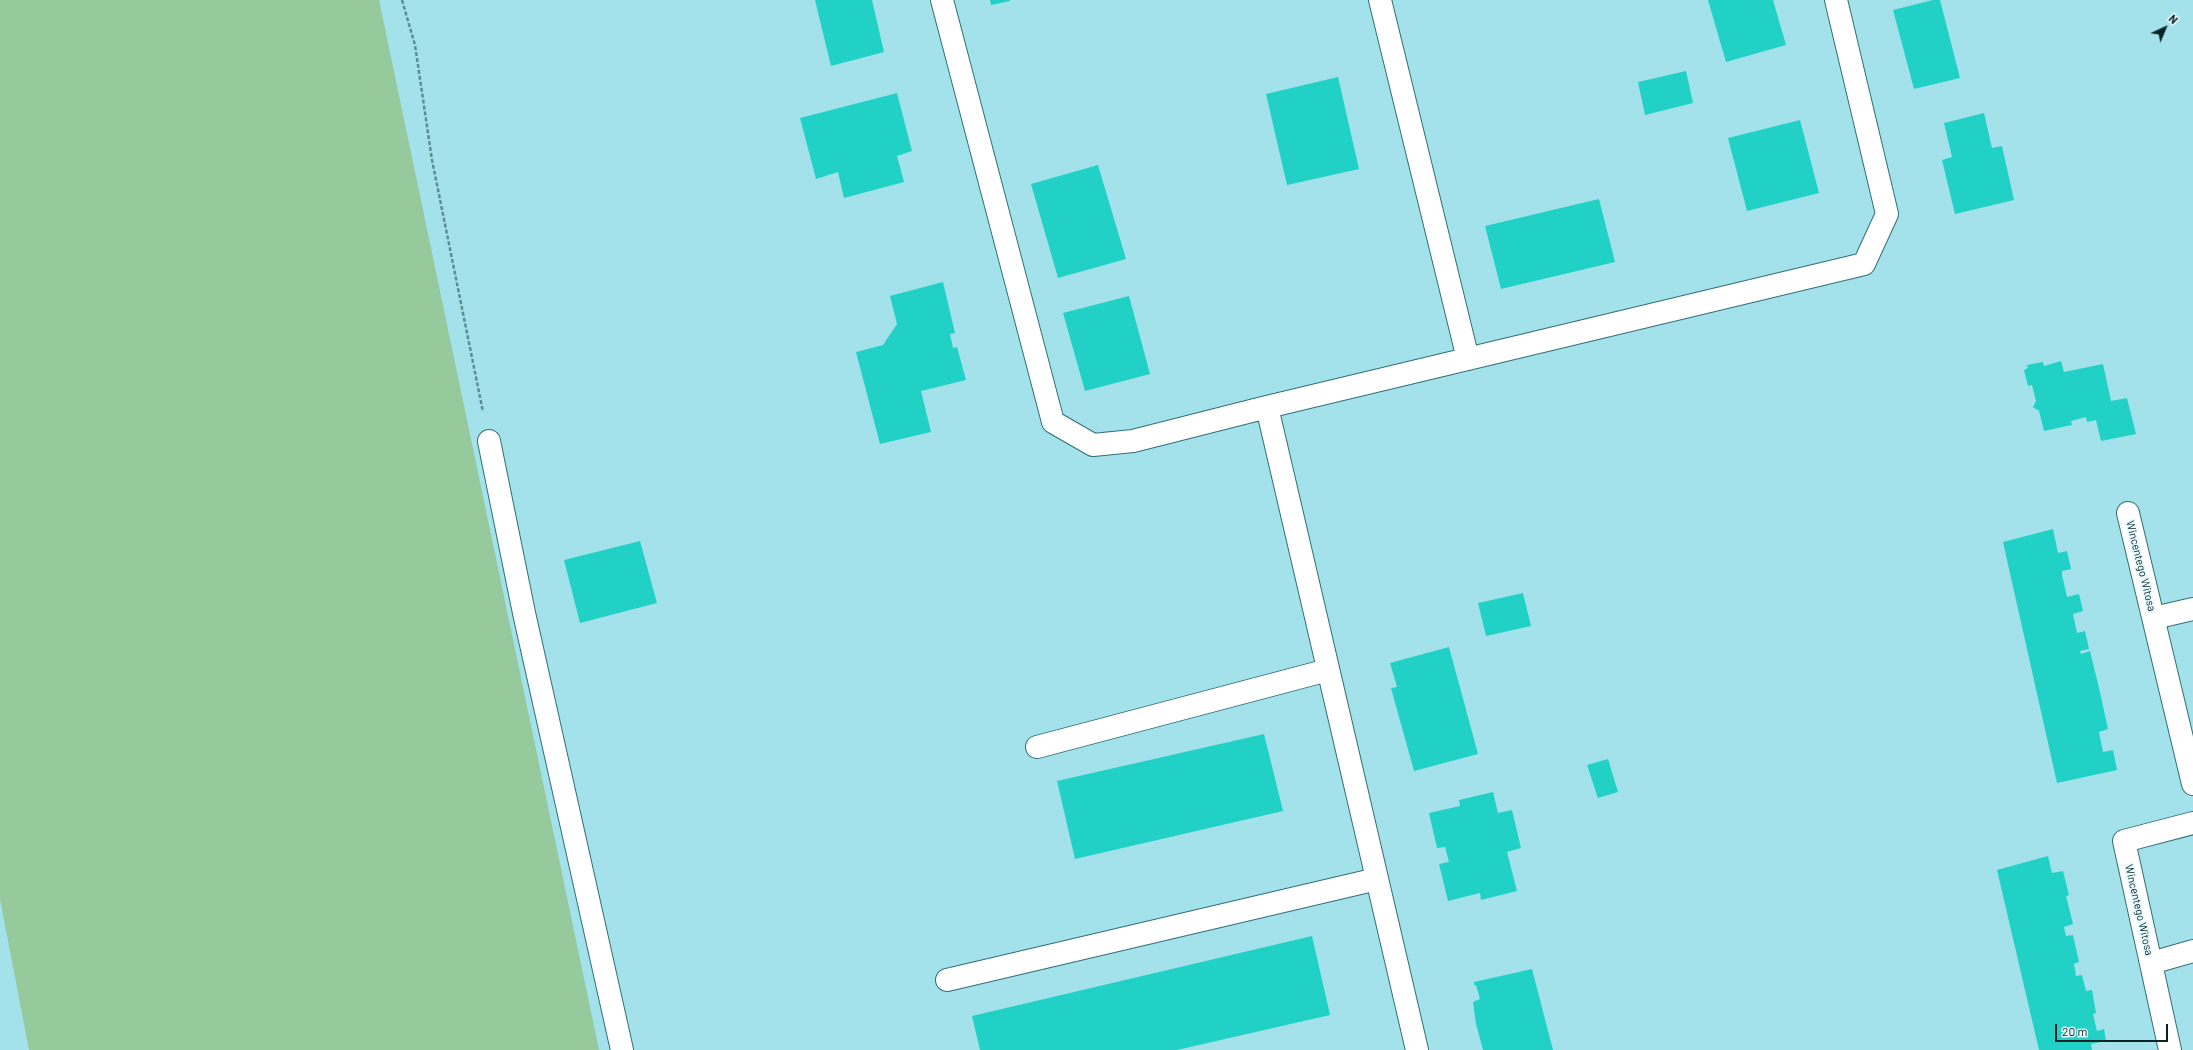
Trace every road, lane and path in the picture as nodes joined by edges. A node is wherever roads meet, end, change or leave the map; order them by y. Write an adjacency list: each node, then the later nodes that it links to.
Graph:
1 (402, 0): 7 (path)
2 (942, 0): 6 (street)
3 (1380, 0): 5 (street)
4 (1836, 0): 5 (street)
5 (1468, 359): 6 (street)
6 (1267, 407): 11 (street)
7 (489, 441): 19 (street)
8 (2128, 513): 10 (street, Wincentego Witosa)
9 (2193, 609): 10 (street, Wincentego Witosa)
10 (2154, 618): 13 (street, Wincentego Witosa)
11 (1328, 670): 12 (street); 15 (street)
12 (1037, 747)
13 (2193, 784)
14 (2193, 823): 17 (street, Wincentego Witosa)
15 (1377, 879): 18 (street); 20 (street)
16 (2193, 951): 17 (street)
17 (2151, 963): 21 (street, Wincentego Witosa)
18 (947, 980)
19 (622, 1050)
20 (1416, 1050)
21 (2170, 1050)

